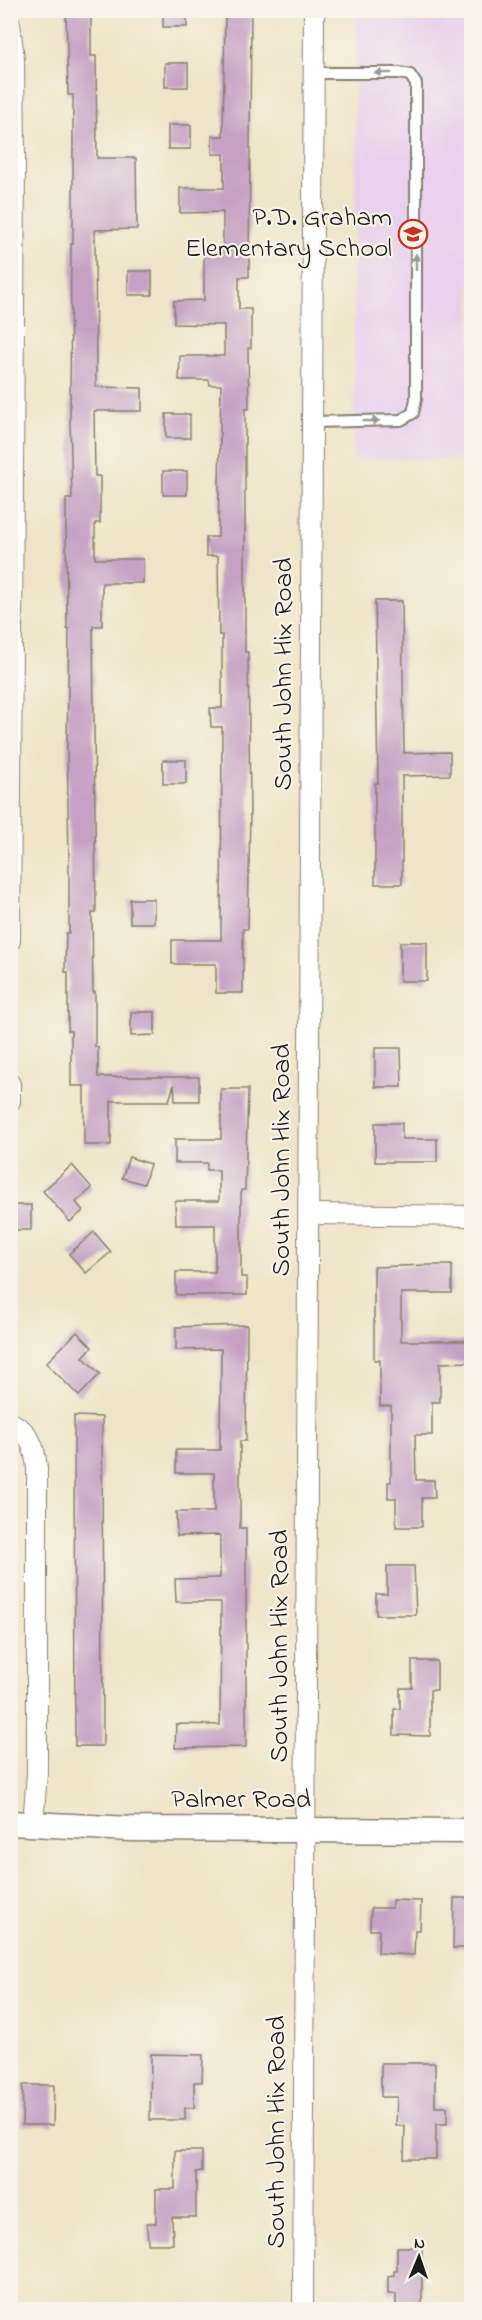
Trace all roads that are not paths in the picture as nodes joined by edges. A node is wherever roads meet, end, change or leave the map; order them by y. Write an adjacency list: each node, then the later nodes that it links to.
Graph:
1 (314, 10): 3 (street, South John Hix Road)
2 (10, 24): 4 (street)
3 (314, 73): 5 (street, South John Hix Road); 5 (lane, one-way to 3)
4 (13, 189): 6 (street)
5 (313, 422): 9 (street, South John Hix Road)
6 (10, 942)
7 (10, 1084): 8 (street)
8 (10, 1101)
9 (309, 1214): 10 (street); 13 (street, South John Hix Road)
10 (471, 1216)
11 (17, 1427): 12 (street)
12 (22, 1823): 13 (street, Palmer Road)
13 (306, 1830): 14 (street, Palmer Road); 15 (street, South John Hix Road)
14 (471, 1832)
15 (303, 2310)

